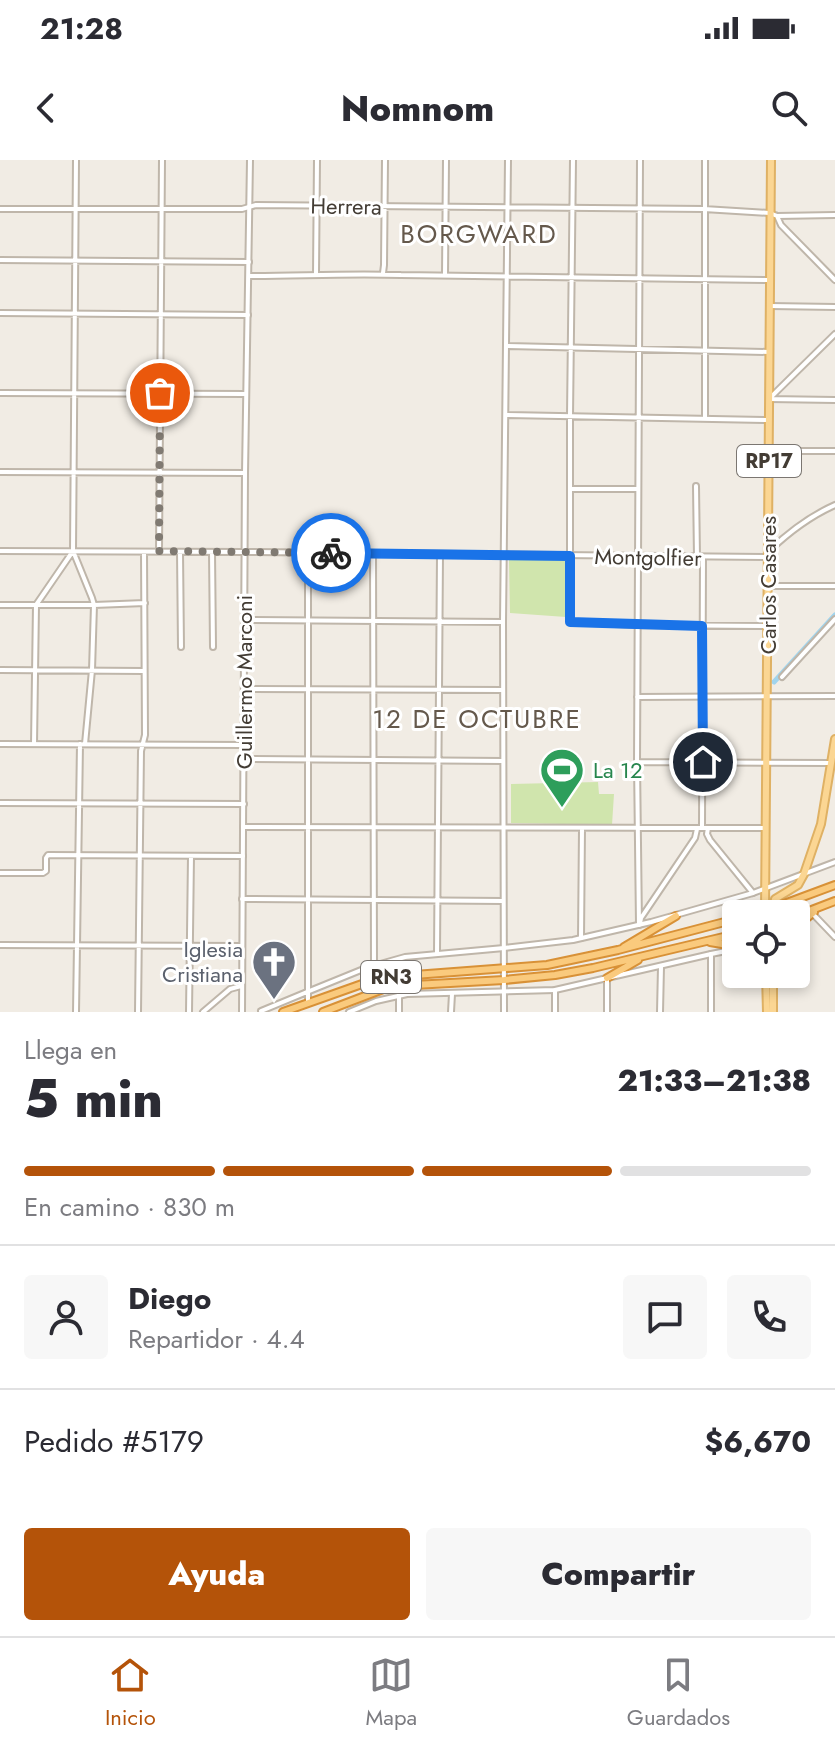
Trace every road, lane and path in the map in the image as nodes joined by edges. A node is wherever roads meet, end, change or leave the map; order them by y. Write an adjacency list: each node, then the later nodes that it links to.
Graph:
1 (76, 160): 21 (street)
2 (162, 160): 16 (street)
3 (250, 160): 14 (street, Guillermo Marconi)
4 (317, 160): 12 (street)
5 (385, 160): 13 (street)
6 (446, 160): 15 (street)
7 (508, 160): 17 (street)
8 (573, 160): 18 (street)
9 (640, 160): 19 (street)
10 (705, 160): 22 (street)
11 (771, 160): 23 (main road, Carlos Casares / RP17)
12 (317, 206): 13 (street, Herrera); 14 (street, Herrera); 30 (street)
13 (384, 206): 15 (street, Herrera); 29 (street)
14 (249, 207): 16 (street, Herrera); 28 (street, Guillermo Marconi)
15 (446, 207): 17 (street, Herrera); 31 (street)
16 (162, 208): 21 (street, Herrera); 27 (street)
17 (507, 208): 18 (street, Herrera); 33 (street)
18 (573, 208): 19 (street, Herrera); 34 (street)
19 (639, 208): 22 (street, Herrera); 35 (street)
20 (0, 209): 21 (street, Herrera)
21 (76, 209): 26 (street)
22 (704, 209): 23 (street, Herrera); 36 (street)
23 (773, 215): 24 (street, Herrera); 37 (main road, Carlos Casares / RP17); 38 (street)
24 (835, 215)
25 (0, 260): 26 (street)
26 (75, 261): 27 (street); 43 (street)
27 (162, 261): 28 (street); 42 (street)
28 (249, 262): 32 (street, Guillermo Marconi)
29 (383, 273): 30 (street); 31 (street)
30 (316, 274): 32 (street)
31 (445, 275): 33 (street)
32 (249, 276): 44 (street, Guillermo Marconi)
33 (507, 277): 34 (street); 46 (street)
34 (573, 278): 35 (street); 47 (street)
35 (639, 278): 36 (street); 48 (street)
36 (705, 279): 37 (street); 49 (street)
37 (770, 280): 39 (main road, Carlos Casares / RP17)
38 (835, 280)
39 (770, 306): 40 (street); 50 (main road, Carlos Casares / RP17)
40 (835, 307)
41 (0, 313): 43 (street)
42 (161, 313): 43 (street); 44 (street); 53 (street)
43 (74, 314): 52 (street)
44 (248, 315): 54 (street, Guillermo Marconi)
45 (835, 334): 55 (street)
46 (507, 346): 47 (street); 57 (street)
47 (572, 348): 48 (street); 58 (street)
48 (638, 349): 49 (street); 59 (street)
49 (704, 351): 50 (street); 60 (street)
50 (769, 352): 55 (main road, Carlos Casares / RP17)
51 (0, 393): 52 (street)
52 (73, 393): 53 (street); 65 (street)
53 (160, 393): 54 (street); 66 (street)
54 (246, 394): 67 (street, Guillermo Marconi)
55 (769, 399): 56 (street); 61 (main road, Carlos Casares / RP17)
56 (835, 400)
57 (506, 415): 58 (street); 83 (street)
58 (570, 416): 59 (street); 69 (street)
59 (638, 418): 60 (street); 70 (street)
60 (705, 419): 61 (street)
61 (769, 420): 62 (main road, Carlos Casares / RP17)
62 (769, 451): 63 (street); 82 (main road, Carlos Casares / RP17)
63 (835, 451)
64 (0, 472): 65 (street)
65 (74, 472): 66 (street); 73 (street)
66 (159, 472): 67 (street); 74 (street)
67 (245, 473): 78 (street, Guillermo Marconi)
68 (696, 486): 86 (street)
69 (570, 489): 70 (street); 84 (street)
70 (637, 489): 85 (street)
71 (835, 505): 82 (street)
72 (0, 551): 73 (street, Montgolfier)
73 (73, 551): 75 (street, Montgolfier); 91 (street); 92 (street)
74 (159, 551): 75 (street, Montgolfier); 76 (street, Montgolfier)
75 (144, 552): 89 (street)
76 (180, 552): 77 (street, Montgolfier); 102 (street)
77 (212, 552): 78 (street, Montgolfier); 103 (street)
78 (245, 552): 79 (street, Montgolfier); 94 (street, Guillermo Marconi)
79 (308, 553): 80 (street, Montgolfier); 95 (street)
80 (373, 554): 81 (street, Montgolfier); 96 (street)
81 (440, 555): 83 (street, Montgolfier); 97 (street)
82 (768, 555): 86 (street, Montgolfier); 87 (main road, Carlos Casares / RP17)
83 (505, 556): 84 (street, Montgolfier); 98 (street)
84 (570, 556): 85 (street, Montgolfier); 99 (street)
85 (637, 556): 86 (street, Montgolfier); 99 (street)
86 (700, 557): 100 (street)
87 (768, 586): 88 (street); 101 (main road, Carlos Casares / RP17)
88 (835, 586)
89 (145, 603): 92 (street); 107 (street)
90 (0, 605): 91 (street)
91 (36, 605): 92 (street); 106 (street)
92 (94, 605): 105 (street)
93 (835, 619): 108 (street)
94 (244, 620): 95 (street); 110 (street, Guillermo Marconi)
95 (309, 620): 96 (street); 111 (street)
96 (373, 621): 97 (street); 109 (street)
97 (438, 622): 98 (street); 112 (street)
98 (503, 622): 113 (street)
99 (637, 625): 100 (street); 117 (street)
100 (702, 626): 101 (street); 115 (street)
101 (768, 626): 114 (main road, Carlos Casares / RP17)
102 (181, 647)
103 (213, 647)
104 (0, 670): 106 (street)
105 (92, 670): 106 (street); 107 (street); 121 (street)
106 (34, 671): 120 (street)
107 (144, 671): 122 (street)
108 (782, 677)
109 (373, 688): 111 (street); 112 (street); 127 (street)
110 (244, 689): 111 (street); 123 (street, Guillermo Marconi)
111 (308, 689): 125 (street)
112 (438, 689): 113 (street); 128 (street)
113 (503, 690): 126 (street)
114 (767, 695): 115 (street); 116 (street); 131 (main road, Carlos Casares / RP17)
115 (702, 696): 117 (street); 130 (street)
116 (835, 696)
117 (637, 697): 129 (street)
118 (835, 739): 132 (main road)
119 (0, 744): 120 (street)
120 (34, 744): 121 (street)
121 (83, 744): 122 (street); 134 (street)
122 (143, 744): 123 (street); 135 (street)
123 (244, 745): 124 (street, Guillermo Marconi)
124 (244, 759): 125 (street); 136 (street, Guillermo Marconi)
125 (308, 761): 127 (street); 138 (street)
126 (503, 761): 128 (street); 141 (street)
127 (373, 762): 128 (street); 139 (street)
128 (437, 762): 140 (street)
129 (637, 762): 130 (street); 145 (street)
130 (703, 762): 131 (street); 142 (street)
131 (767, 763): 132 (street); 143 (main road, Carlos Casares / RP17)
132 (830, 763): 152 (main road)
133 (0, 803): 134 (street)
134 (80, 804): 135 (street); 146 (street)
135 (141, 804): 136 (street); 147 (street)
136 (244, 804): 137 (street, Guillermo Marconi)
137 (243, 827): 138 (street); 149 (street, Guillermo Marconi)
138 (307, 827): 139 (street); 158 (street)
139 (372, 827): 140 (street); 157 (street)
140 (438, 827): 141 (street); 162 (street)
141 (503, 828): 144 (street); 163 (street)
142 (702, 828): 143 (street); 145 (street); 155 (street); 170 (street)
143 (766, 828): 154 (main road, Carlos Casares / RP17)
144 (582, 829): 145 (street); 172 (street)
145 (638, 829): 170 (street)
146 (80, 855): 147 (street); 151 (street); 177 (street)
147 (140, 855): 148 (street); 179 (street)
148 (191, 856): 149 (street); 178 (street)
149 (243, 856): 156 (street, Guillermo Marconi)
150 (835, 862): 152 (street)
151 (0, 873)
152 (804, 874): 154 (street); 160 (main road)
153 (835, 885): 161 (highway)
154 (765, 889): 155 (street); 159 (main road, Carlos Casares / RP17)
155 (753, 893): 168 (street)
156 (242, 899): 158 (street); 180 (street, Guillermo Marconi)
157 (372, 899): 158 (street); 162 (street); 187 (street)
158 (307, 900): 196 (street)
159 (764, 900)
160 (775, 900)
161 (799, 900)
162 (437, 901): 163 (street); 184 (street)
163 (503, 901): 181 (street)
164 (835, 901): 165 (highway)
165 (826, 904): 166 (highway); 167 (highway)
166 (810, 910)
167 (812, 913): 171 (street)
168 (676, 916): 170 (street); 182 (highway)
169 (722, 923): 182 (highway, RN3)
170 (639, 925): 172 (street)
171 (835, 937)
172 (581, 938): 181 (street)
173 (722, 938): 174 (highway, RN3)
174 (703, 943): 175 (highway); 186 (highway, RN3)
175 (722, 944)
176 (0, 945): 177 (street)
177 (78, 945): 179 (street); 202 (street)
178 (190, 945): 179 (street); 180 (street); 204 (street)
179 (138, 946): 203 (street)
180 (242, 946): 192 (street, Guillermo Marconi)
181 (504, 948): 184 (street); 189 (street)
182 (618, 950): 189 (highway, RN3)
183 (722, 952): 185 (street)
184 (437, 953): 187 (street)
185 (711, 954): 188 (street); 216 (street)
186 (644, 956): 190 (highway, RN3); 191 (highway, RN3)
187 (374, 965): 196 (street)
188 (661, 967): 190 (street); 215 (street)
189 (504, 968): 191 (street); 200 (highway, RN3)
190 (607, 978): 195 (street); 214 (street)
191 (504, 980): 197 (street); 208 (highway, RN3)
192 (241, 986): 205 (street); 206 (street, Guillermo Marconi)
193 (766, 988): 217 (main road)
194 (773, 988): 218 (main road)
195 (555, 990): 197 (street); 213 (street)
196 (307, 992): 200 (street); 201 (street)
197 (504, 993): 198 (street); 212 (street)
198 (452, 994): 199 (street); 211 (street)
199 (399, 995): 209 (street); 210 (street)
200 (308, 1003): 207 (highway, RN3)
201 (261, 1011)
202 (76, 1012)
203 (138, 1012)
204 (189, 1012)
205 (203, 1012)
206 (242, 1012)
207 (283, 1012)
208 (323, 1012)
209 (349, 1012)
210 (399, 1012)
211 (451, 1012)
212 (504, 1012)
213 (555, 1012)
214 (607, 1012)
215 (660, 1012)
216 (711, 1012)
217 (767, 1012)
218 (773, 1012)

